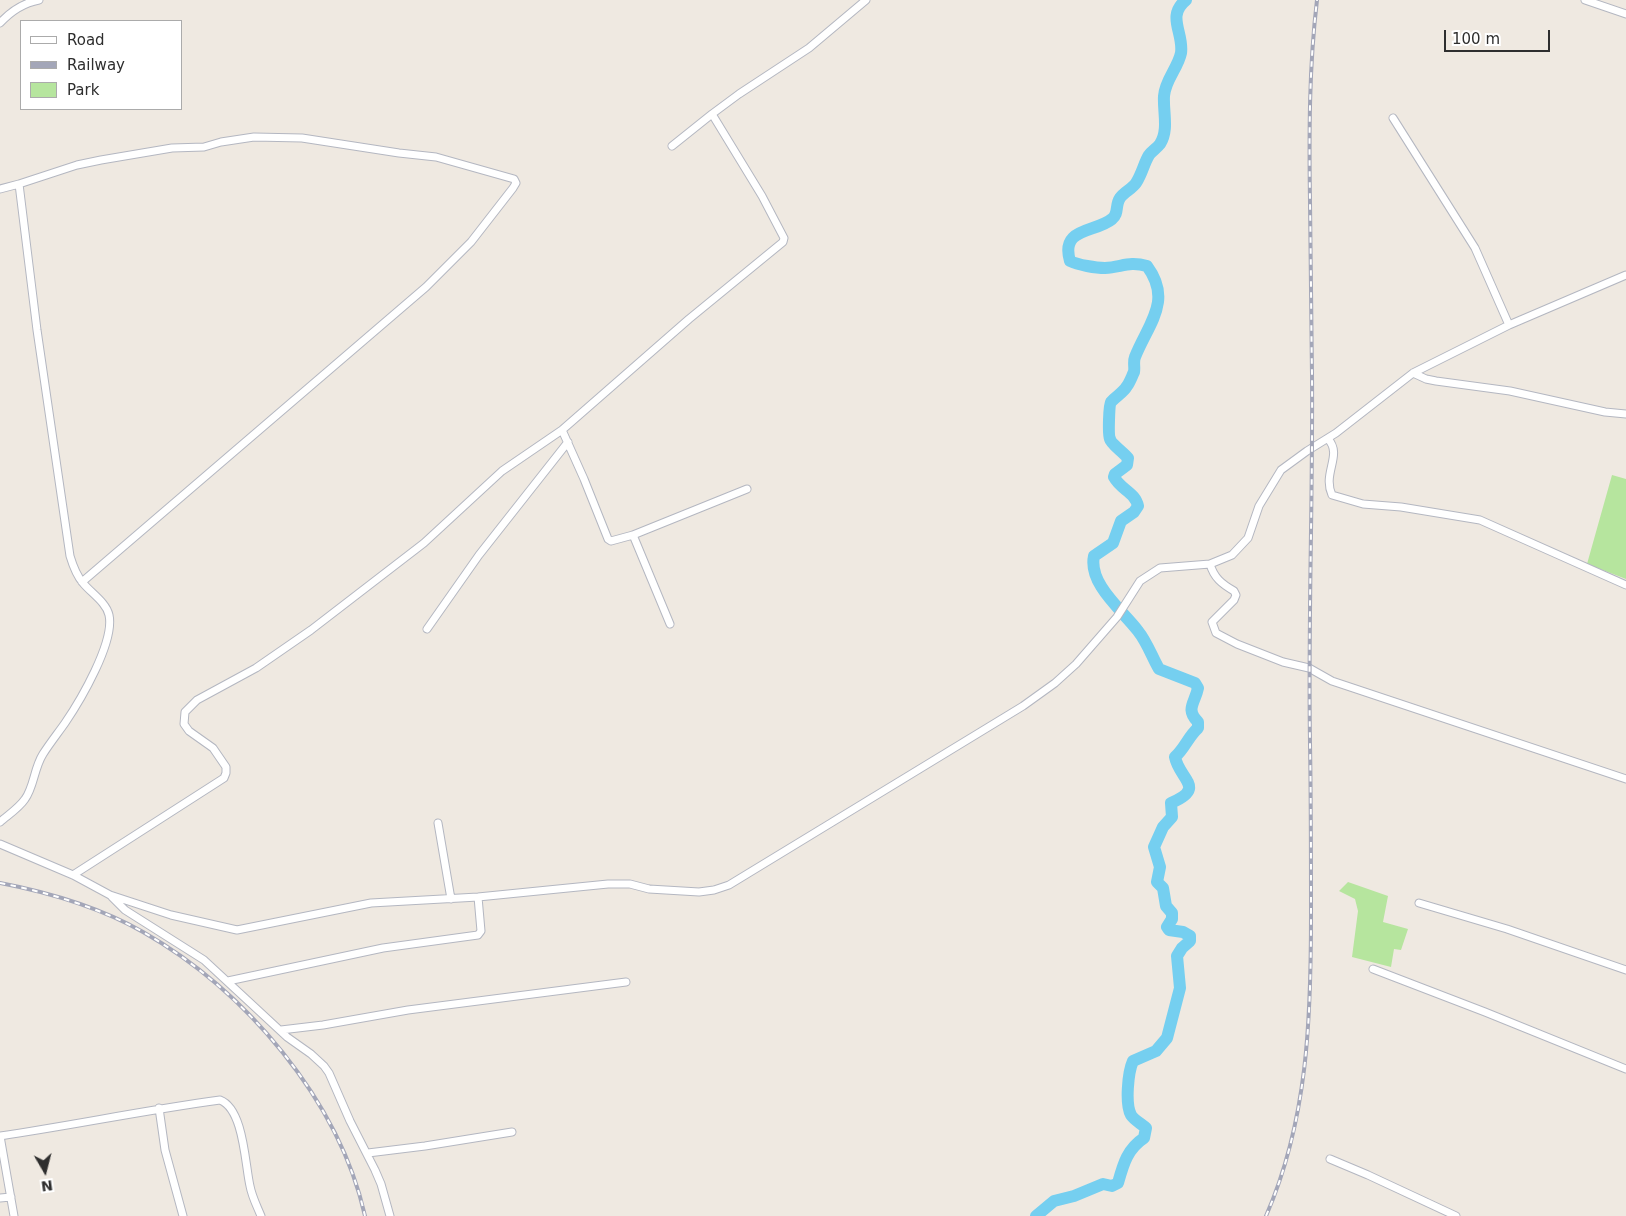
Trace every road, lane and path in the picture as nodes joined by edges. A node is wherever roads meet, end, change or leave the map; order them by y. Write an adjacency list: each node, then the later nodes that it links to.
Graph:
1 (39, 0): 5 (street)
2 (866, 0): 6 (street)
3 (1585, 0): 4 (street)
4 (1626, 14)
5 (0, 22)
6 (712, 114): 8 (street); 15 (street)
7 (1393, 118): 12 (street)
8 (672, 146)
9 (19, 184): 10 (street); 21 (street); 21 (street)
10 (0, 189)
11 (1626, 275): 12 (street)
12 (1509, 325): 13 (street)
13 (1413, 373): 14 (street); 16 (street)
14 (1626, 414)
15 (562, 430): 17 (street); 29 (street)
16 (1328, 439): 20 (street); 22 (street)
17 (568, 442): 19 (street); 24 (street)
18 (747, 489): 19 (street)
19 (633, 535): 23 (street)
20 (1210, 564): 25 (street); 31 (street)
21 (82, 582): 26 (street)
22 (1626, 585)
23 (670, 624)
24 (427, 629)
25 (1626, 779)
26 (0, 822)
27 (438, 823): 32 (street)
28 (0, 844): 29 (street)
29 (73, 875): 30 (street)
30 (110, 895): 32 (street); 36 (street)
31 (478, 897): 32 (street); 36 (street)
32 (451, 899)
33 (1419, 903): 35 (street)
34 (1374, 969): 39 (street)
35 (1626, 970)
36 (228, 981): 38 (street)
37 (626, 982): 38 (street)
38 (280, 1030): 43 (street)
39 (1626, 1068)
40 (159, 1108): 42 (street); 48 (street); 49 (street)
41 (512, 1132): 43 (street)
42 (0, 1136): 45 (street)
43 (368, 1153): 50 (street)
44 (1330, 1159): 51 (street)
45 (11, 1197): 46 (street); 47 (street)
46 (0, 1198)
47 (14, 1216)
48 (183, 1216)
49 (261, 1216)
50 (390, 1216)
51 (1456, 1216)

